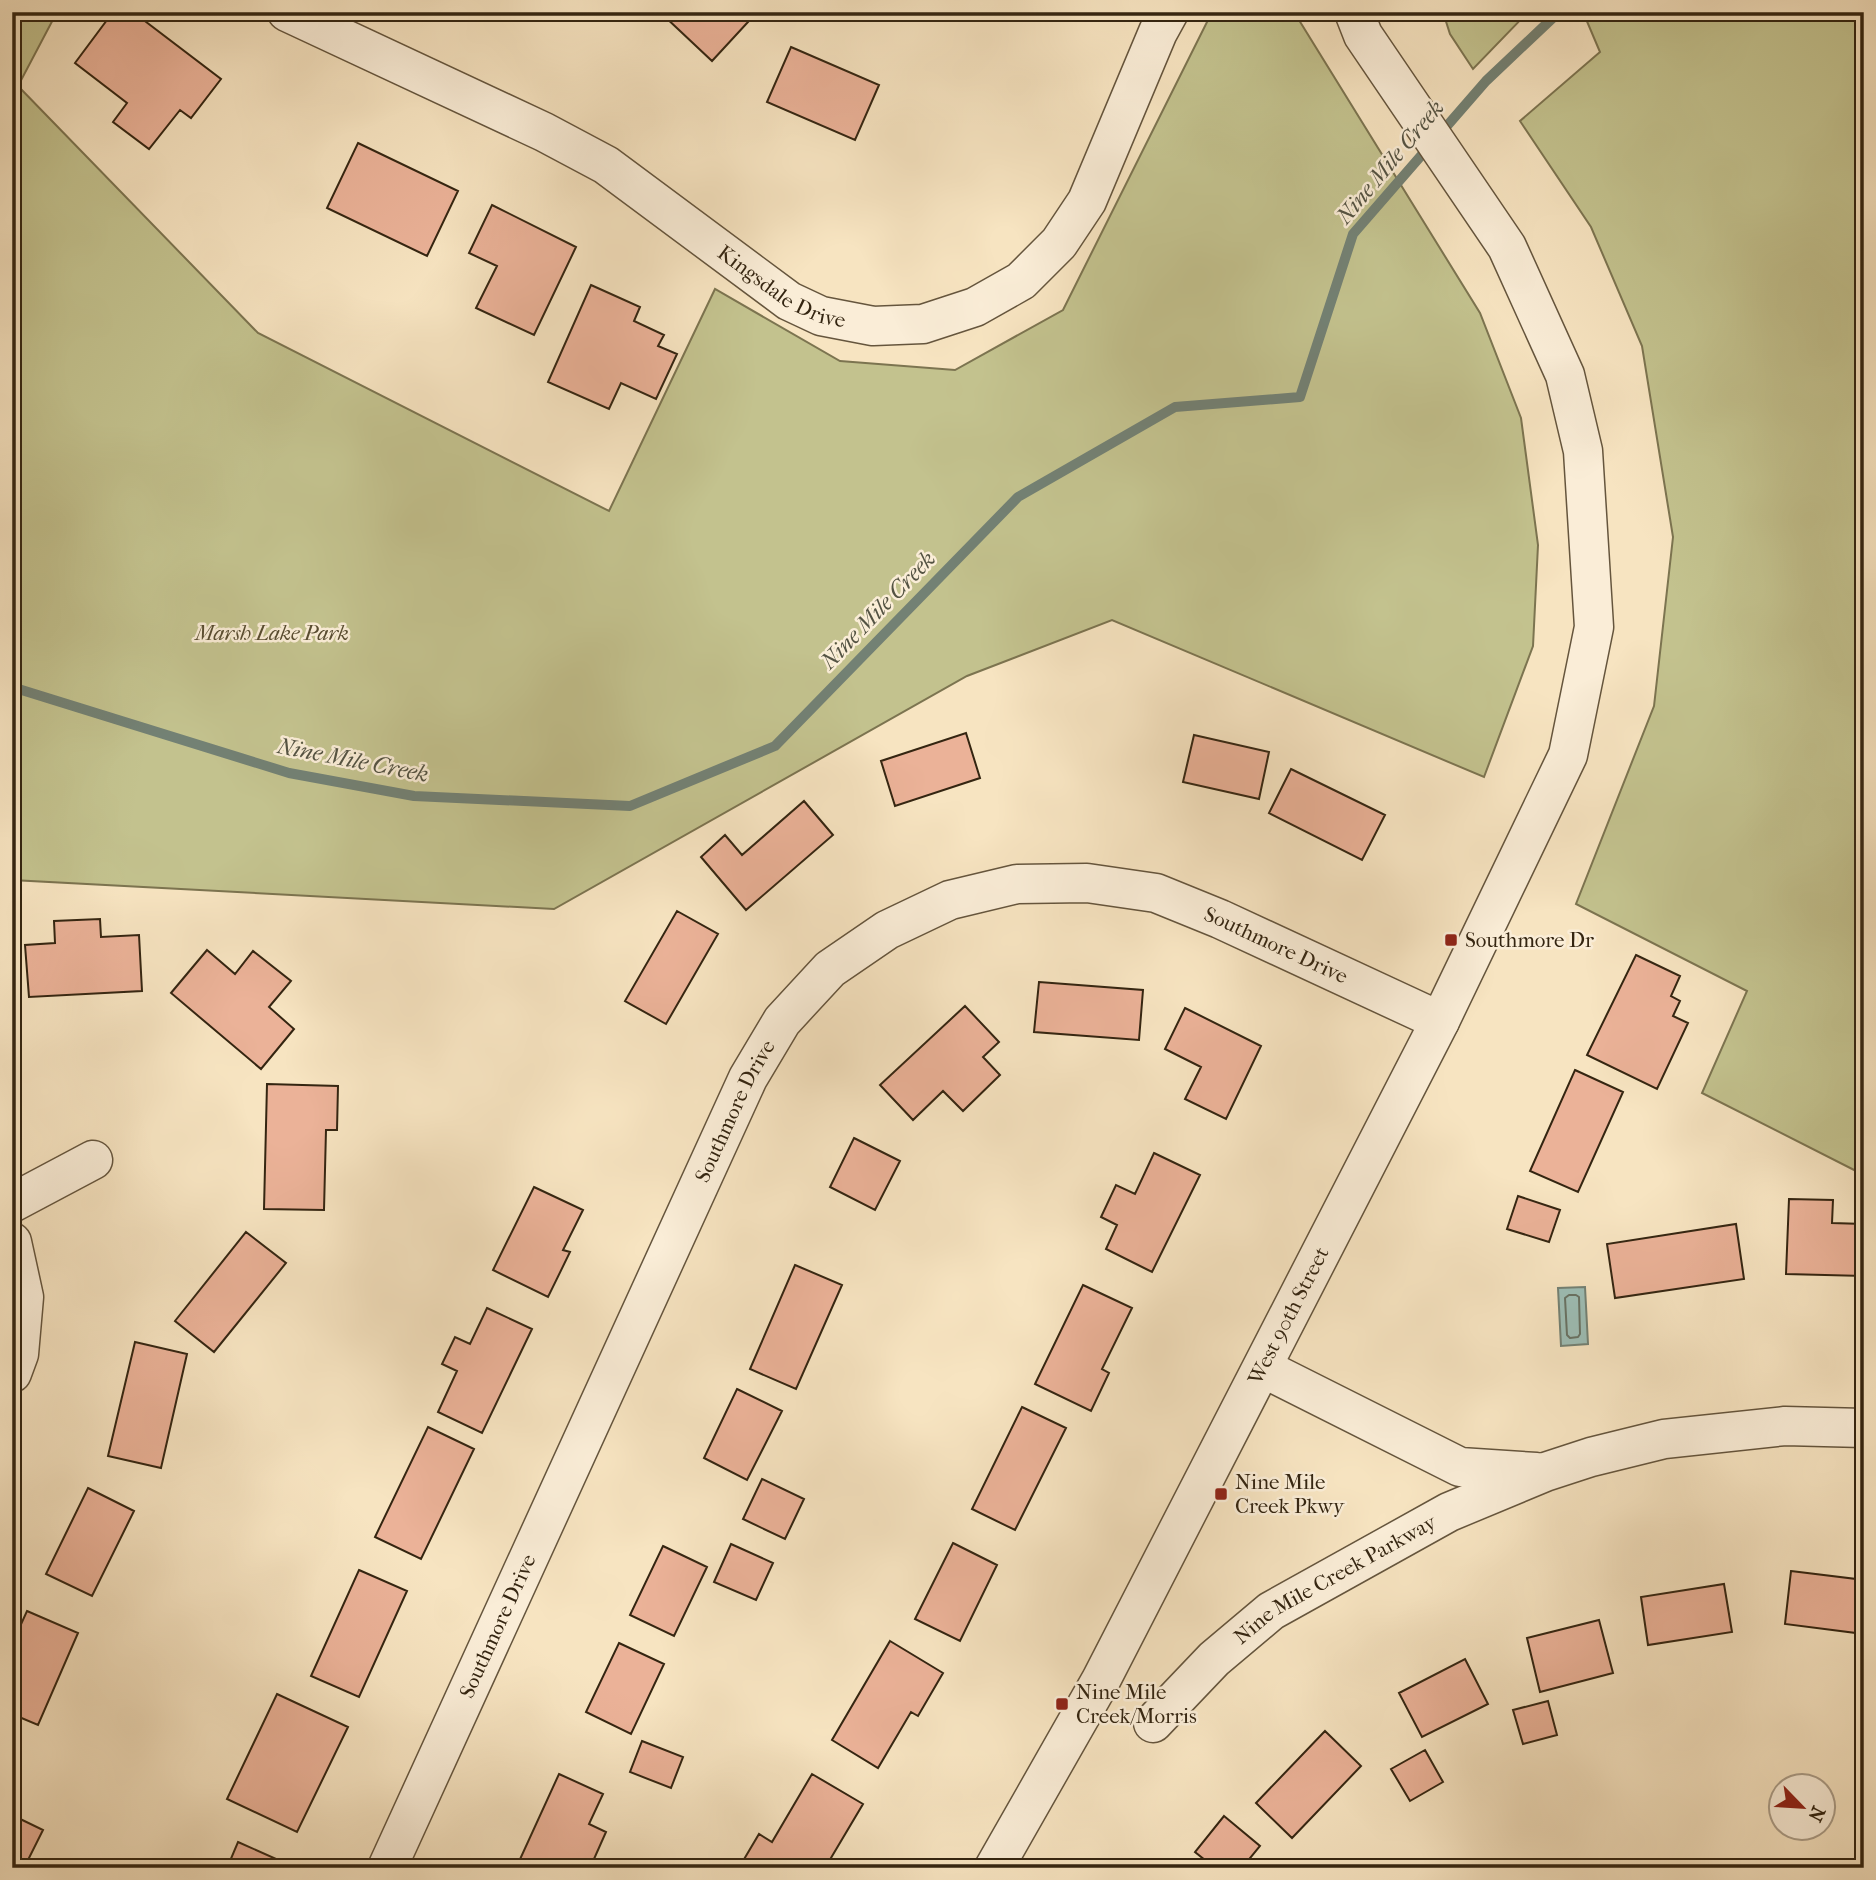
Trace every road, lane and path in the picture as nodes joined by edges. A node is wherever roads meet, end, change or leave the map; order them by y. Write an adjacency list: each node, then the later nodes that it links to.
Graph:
1 (287, 12): 2 (street, Kingsdale Drive)
2 (1170, 12)
3 (1354, 12): 4 (street, West 90th Street)
4 (1440, 1021): 8 (street, West 90th Street); 13 (street, Southmore Drive)
5 (93, 1160): 6 (street)
6 (12, 1203)
7 (12, 1242): 9 (street)
8 (1263, 1368): 11 (street, Nine Mile Creek Parkway); 14 (street, West 90th Street)
9 (12, 1373)
10 (1864, 1428): 11 (street, Nine Mile Creek Parkway)
11 (1545, 1472): 12 (street, Nine Mile Creek Parkway)
12 (1153, 1723)
13 (387, 1868)
14 (994, 1868)

